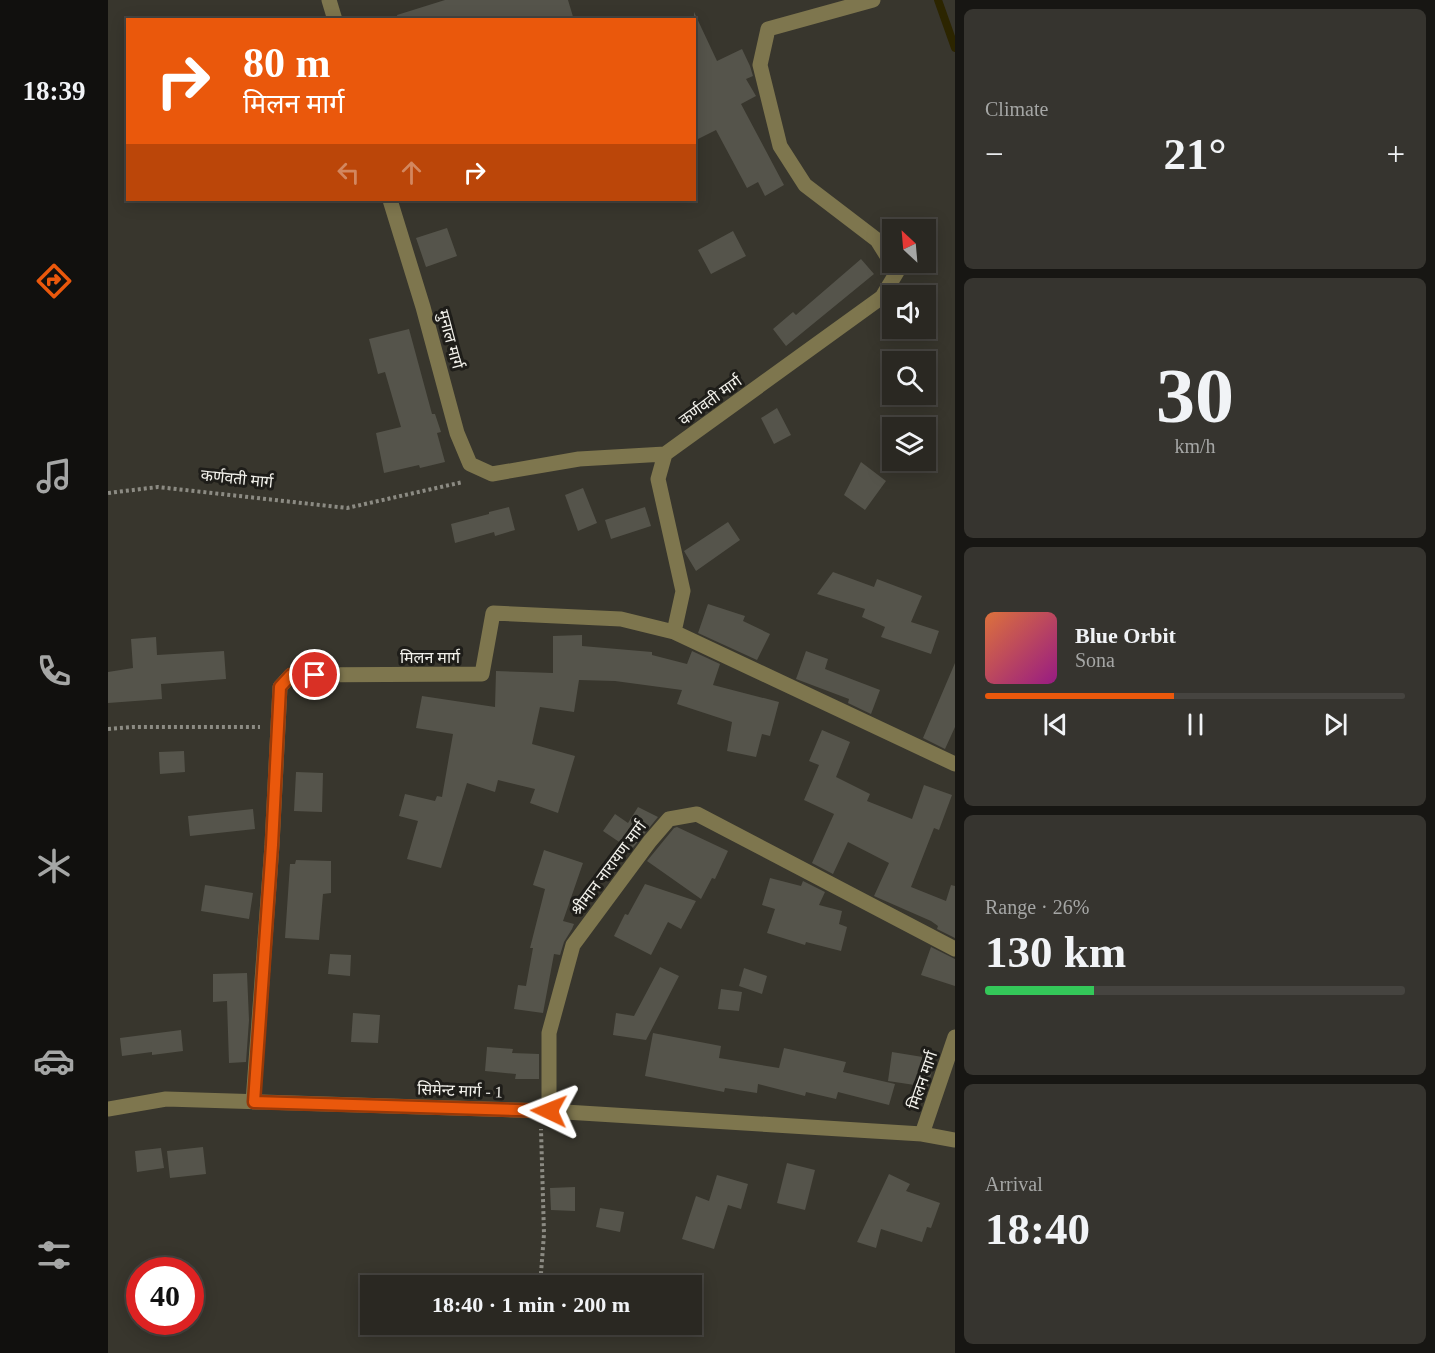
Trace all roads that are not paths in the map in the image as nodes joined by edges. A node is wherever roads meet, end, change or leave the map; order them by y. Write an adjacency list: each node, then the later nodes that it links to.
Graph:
1 (329, 0): 3 (street)
2 (873, 0): 5 (street, कर्णवती मार्ग)
3 (334, 18)
4 (390, 201): 5 (street, मुनाल मार्ग)
5 (665, 454): 6 (street)
6 (674, 632): 7 (street, मिलन मार्ग); 10 (street, मिलन मार्ग)
7 (955, 765)
8 (955, 949): 12 (street, श्रीमान नारायण मार्ग)
9 (955, 1037): 13 (street, मिलन मार्ग)
10 (254, 1102): 11 (street, सिमेन्ट मार्ग - 1); 12 (street, सिमेन्ट मार्ग - 1)
11 (108, 1109)
12 (545, 1111): 13 (street, सिमेन्ट मार्ग - 1)
13 (922, 1134): 14 (street, सिमेन्ट मार्ग - 1)
14 (955, 1140)

